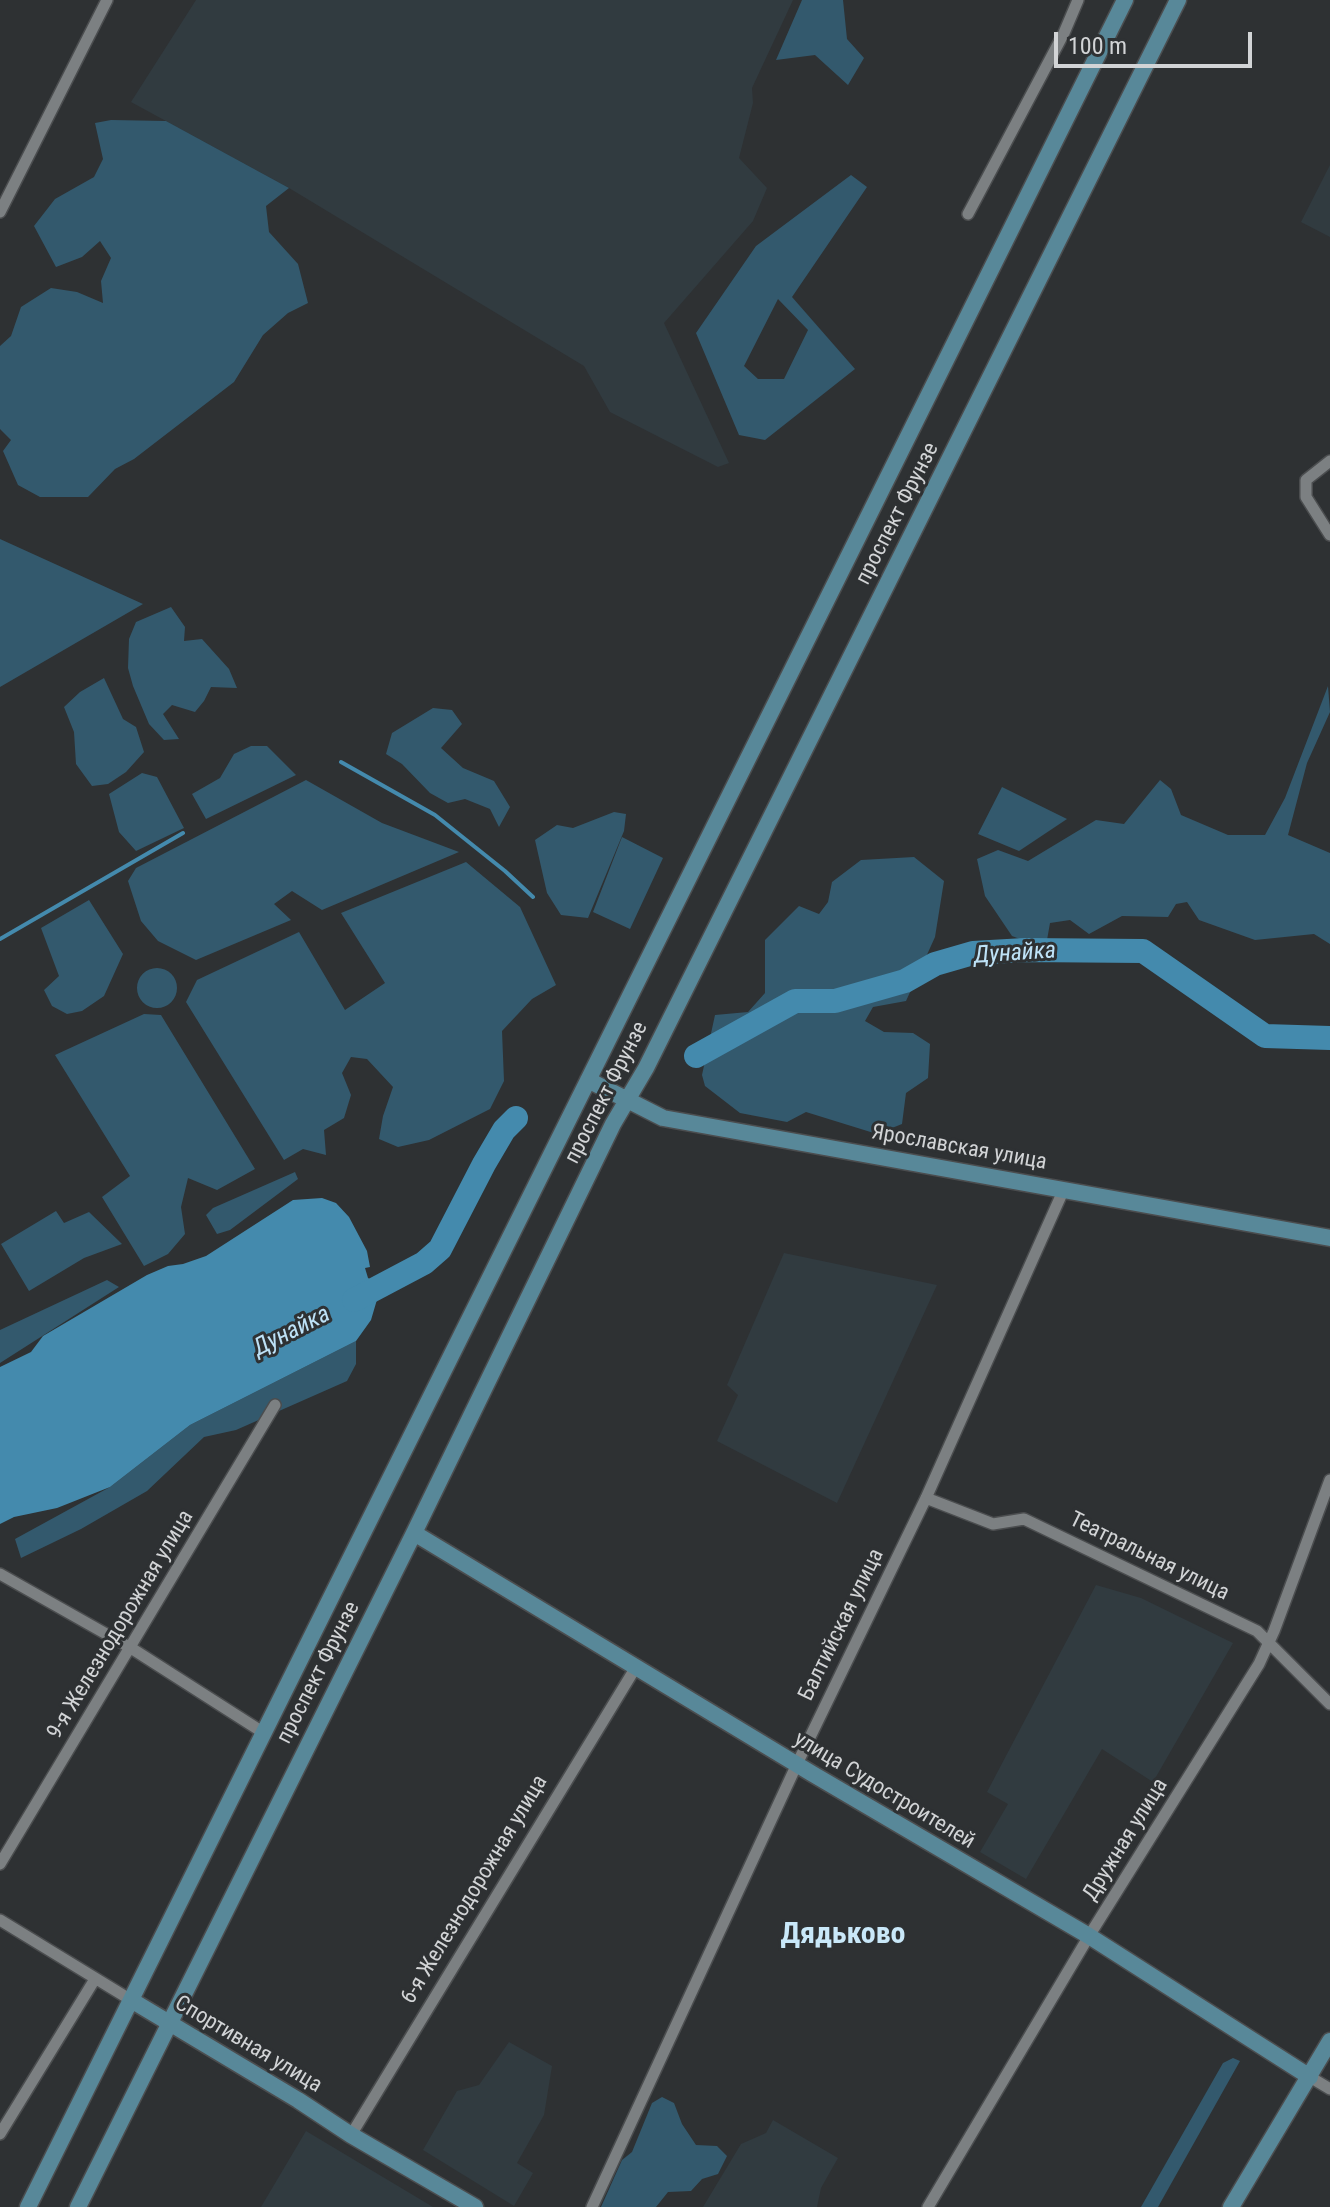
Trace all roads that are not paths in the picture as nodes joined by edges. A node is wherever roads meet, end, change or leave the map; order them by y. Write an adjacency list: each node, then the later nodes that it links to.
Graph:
1 (107, 0): 5 (street)
2 (1078, 0): 6 (street)
3 (1125, 0): 9 (main road, проспект Фрунзе)
4 (1178, 0): 10 (main road, проспект Фрунзе)
5 (0, 212)
6 (968, 214)
7 (1330, 461): 8 (street)
8 (1330, 535)
9 (588, 1080): 10 (main road, Ярославская улица); 22 (main road, проспект Фрунзе)
10 (627, 1101): 11 (main road, Ярославская улица); 16 (main road, проспект Фрунзе)
11 (1064, 1189): 12 (main road, Ярославская улица); 15 (street, Балтийская улица)
12 (1330, 1238)
13 (275, 1405): 19 (street, 9-я Железнодорожная улица)
14 (1330, 1480): 18 (street, Дружная улица)
15 (926, 1498): 18 (street, Театральная улица); 23 (street, Балтийская улица)
16 (414, 1533): 20 (main road, улица Судостроителей); 29 (main road, проспект Фрунзе)
17 (1, 1577): 19 (street)
18 (1269, 1641): 21 (street, Театральная улица); 26 (street, Дружная улица)
19 (131, 1648): 22 (street); 24 (street, 9-я Железнодорожная улица)
20 (636, 1667): 23 (main road, улица Судостроителей); 34 (street, 6-я Железнодорожная улица)
21 (1330, 1704)
22 (264, 1733): 28 (main road, проспект Фрунзе)
23 (797, 1764): 26 (main road, улица Судостроителей); 38 (street, Балтийская улица)
24 (0, 1864)
25 (0, 1920): 27 (street, Спортивная улица)
26 (1089, 1936): 31 (main road, улица Судостроителей); 39 (street, Дружная улица)
27 (95, 1979): 28 (street, Спортивная улица); 33 (street)
28 (131, 2000): 29 (main road, Спортивная улица); 35 (main road, проспект Фрунзе)
29 (169, 2024): 34 (main road, Спортивная улица); 36 (main road, проспект Фрунзе)
30 (1330, 2041): 31 (main road)
31 (1310, 2077): 32 (street, улица Судостроителей); 40 (main road)
32 (1330, 2089)
33 (0, 2134)
34 (351, 2135): 37 (main road, Спортивная улица)
35 (28, 2207)
36 (78, 2207)
37 (475, 2207)
38 (592, 2207)
39 (928, 2207)
40 (1231, 2207)

